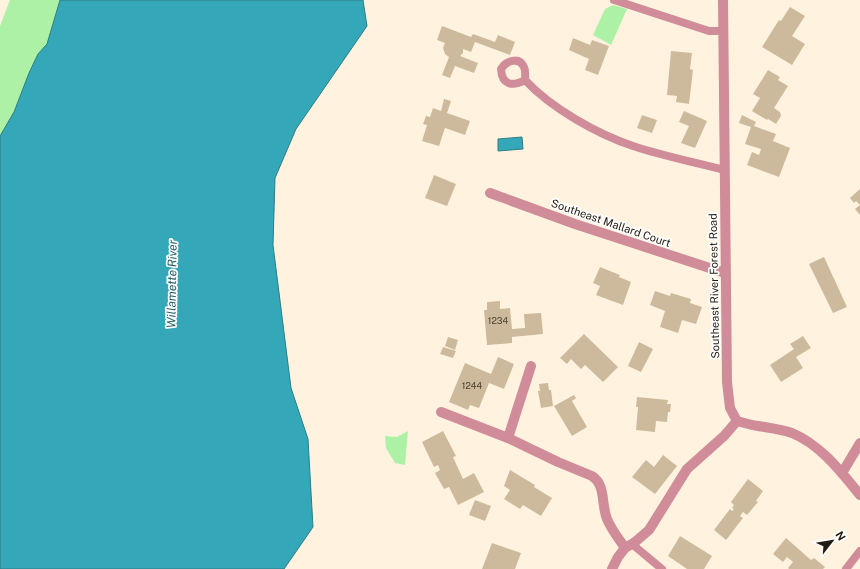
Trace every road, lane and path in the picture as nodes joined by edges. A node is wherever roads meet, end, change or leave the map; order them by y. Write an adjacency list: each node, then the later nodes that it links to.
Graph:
1 (614, 0): 3 (lane)
2 (723, 0): 3 (street, Southeast River Forest Road)
3 (723, 31): 5 (street, Southeast River Forest Road)
4 (525, 80): 5 (lane)
5 (724, 170): 7 (street, Southeast River Forest Road)
6 (490, 193): 7 (street, Southeast Mallard Court)
7 (725, 274): 10 (street, Southeast River Forest Road)
8 (531, 366): 11 (street)
9 (441, 412): 11 (street)
10 (737, 421): 13 (street); 15 (street)
11 (508, 438): 15 (street)
12 (860, 443): 13 (street)
13 (842, 473): 14 (street)
14 (860, 495)
15 (628, 546): 17 (street); 18 (lane)
16 (860, 551): 19 (lane)
17 (612, 569)
18 (662, 569)
19 (846, 569)

